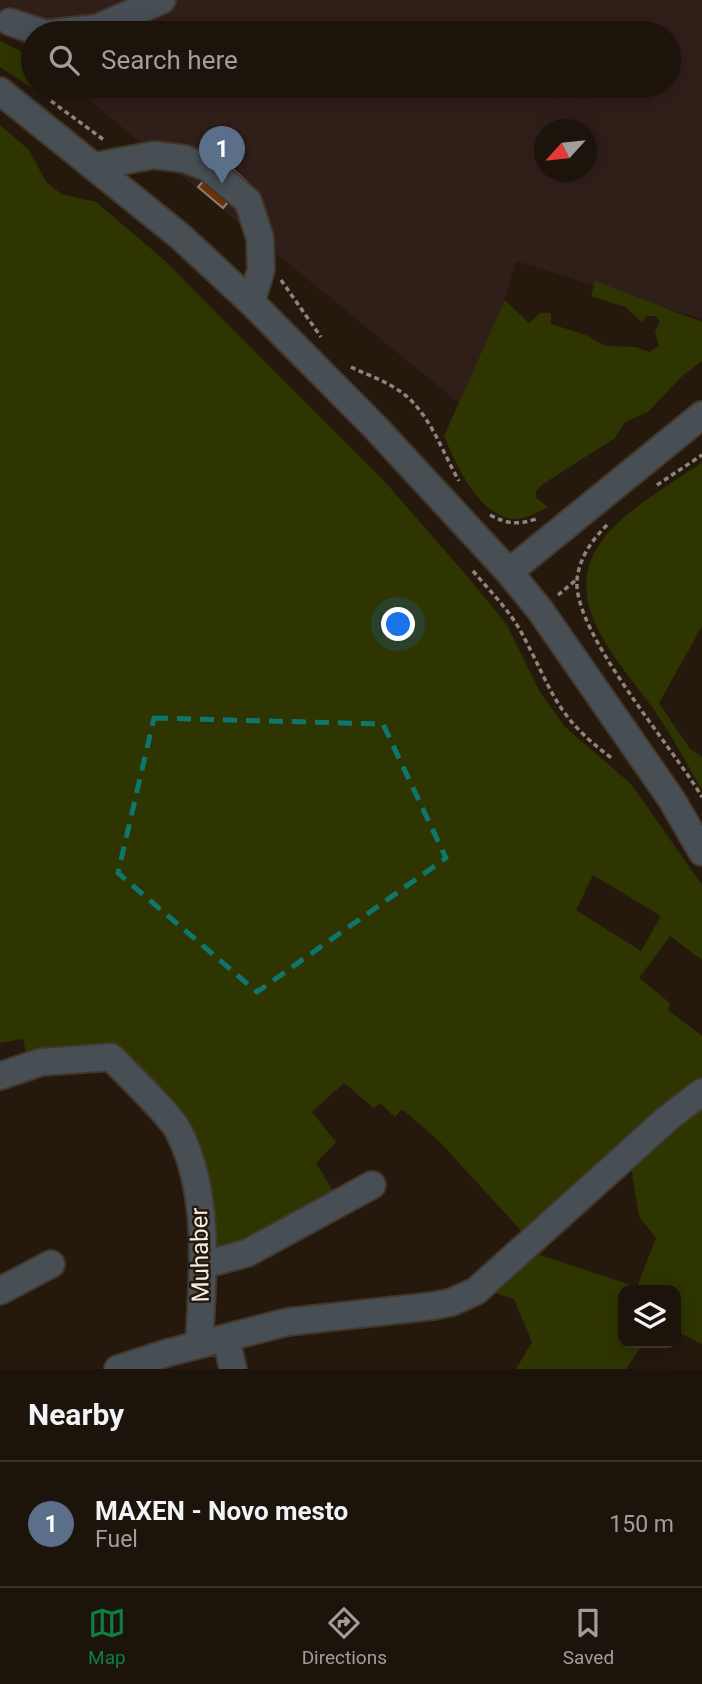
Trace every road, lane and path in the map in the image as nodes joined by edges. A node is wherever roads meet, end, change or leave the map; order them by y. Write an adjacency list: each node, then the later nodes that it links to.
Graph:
1 (162, 0): 2 (street)
2 (113, 21)
3 (10, 22): 4 (street)
4 (21, 26)
5 (0, 91): 6 (street)
6 (96, 166): 8 (street); 8 (street)
7 (276, 272): 9 (path)
8 (251, 302): 19 (street)
9 (326, 342)
10 (346, 365): 13 (path)
11 (702, 415): 19 (street)
12 (702, 455): 14 (path)
13 (460, 483)
14 (651, 488)
15 (488, 514): 16 (path)
16 (542, 516)
17 (615, 519): 21 (path)
18 (469, 565): 20 (path)
19 (509, 572): 22 (street)
20 (617, 762)
21 (702, 797)
22 (702, 852)
23 (0, 1076): 27 (street, Muhaber)
24 (702, 1092): 29 (street)
25 (372, 1185): 27 (street)
26 (51, 1264): 28 (street)
27 (203, 1265): 30 (street, Muhaber)
28 (0, 1291)
29 (226, 1338): 30 (street); 32 (street)
30 (199, 1344): 31 (street)
31 (118, 1369)
32 (233, 1369)

